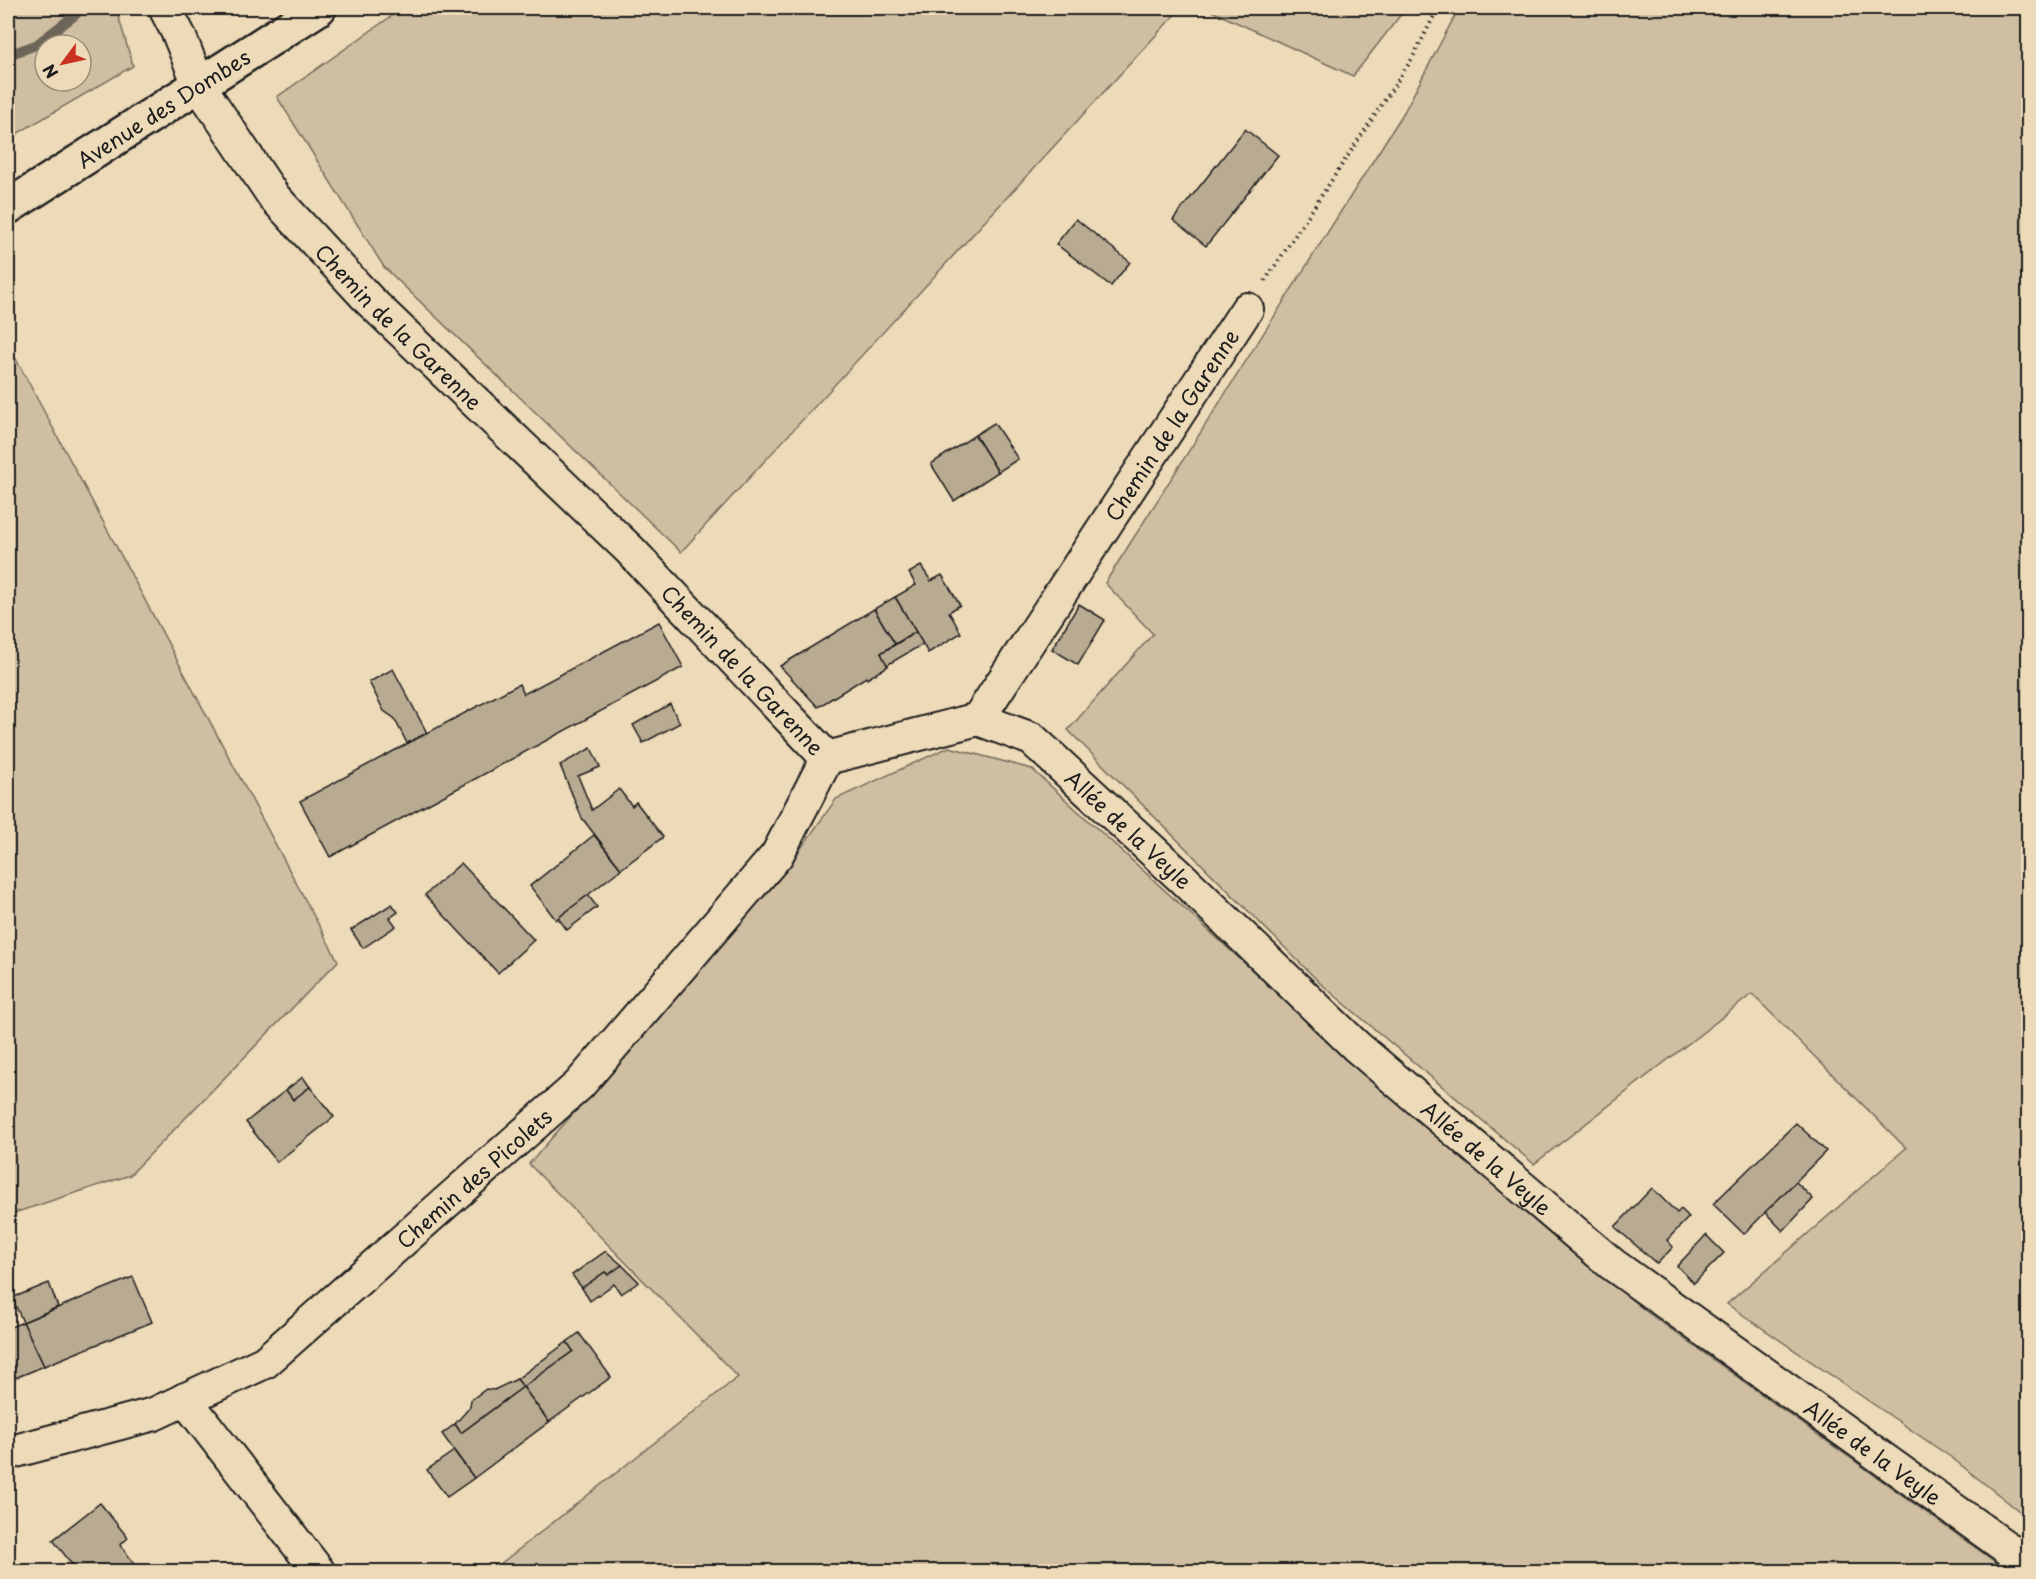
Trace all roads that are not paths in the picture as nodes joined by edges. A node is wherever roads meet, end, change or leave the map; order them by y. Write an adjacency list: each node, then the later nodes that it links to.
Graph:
1 (165, 8): 3 (street, Chemin de la Garenne)
2 (319, 8): 3 (main road, Avenue des Dombes)
3 (199, 85): 4 (main road, Avenue des Dombes); 7 (street, Chemin de la Garenne)
4 (8, 207)
5 (1247, 309): 6 (street, Chemin de la Garenne)
6 (978, 719): 7 (street, Chemin de la Garenne); 10 (street, Allée de la Veyle)
7 (827, 758): 8 (street, Chemin des Picolets)
8 (185, 1399): 9 (street, Chemin des Picolets); 11 (street)
9 (8, 1453)
10 (2028, 1563)
11 (319, 1572)

